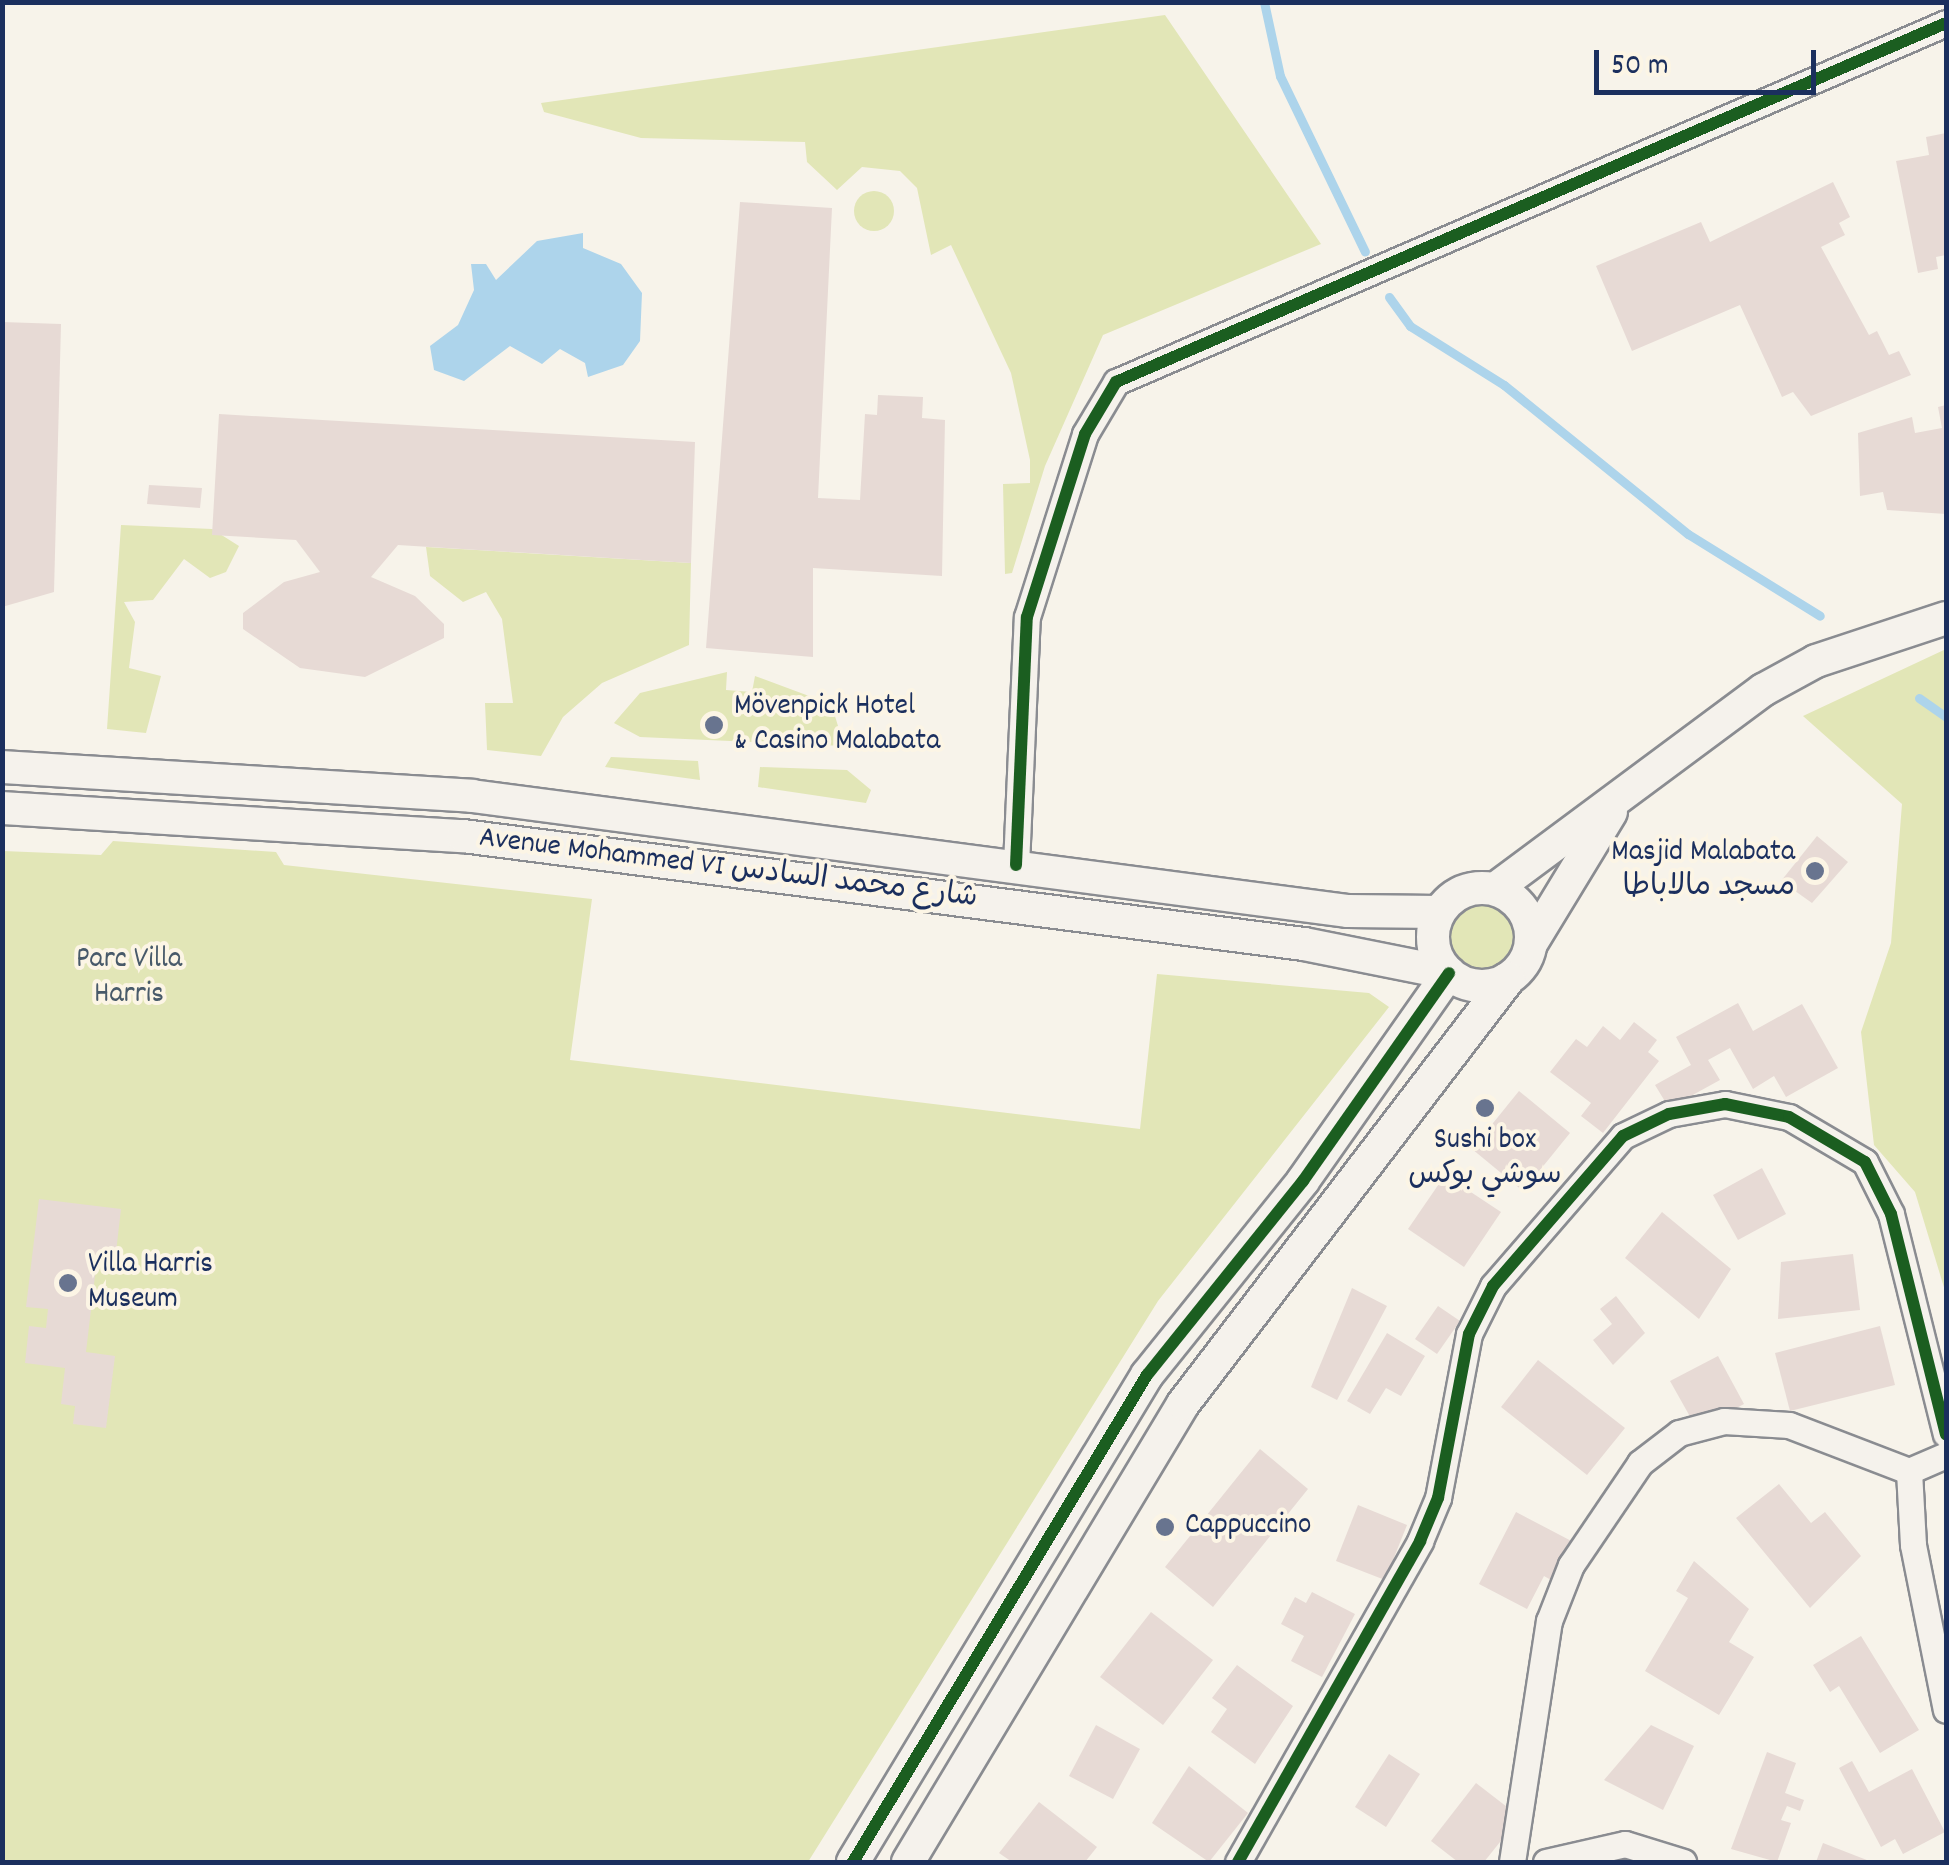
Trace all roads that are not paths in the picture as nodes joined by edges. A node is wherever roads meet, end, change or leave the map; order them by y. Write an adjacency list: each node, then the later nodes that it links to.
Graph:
1 (1946, 23): 6 (street)
2 (1946, 618): 4 (main road)
3 (2, 767): 6 (main road, Avenue Mohammed VI شارع محمد السادس)
4 (1622, 796): 7 (main road); 9 (main road)
5 (2, 808): 10 (main road, Avenue Mohammed VI شارع محمد السادس)
6 (1016, 865): 8 (main road, Avenue Mohammed VI شارع محمد السادس)
7 (1495, 888): 8 (main road); 9 (main road)
8 (1439, 912): 10 (main road)
9 (1532, 942): 11 (main road)
10 (1449, 973): 11 (main road); 16 (main road)
11 (1510, 978): 17 (main road)
12 (1946, 1434): 18 (street)
13 (1946, 1455): 14 (street)
14 (1909, 1471): 15 (street); 19 (street)
15 (1946, 1710)
16 (853, 1862)
17 (908, 1862)
18 (1238, 1862)
19 (1512, 1862)
20 (1546, 1862): 21 (street)
21 (1683, 1862)

